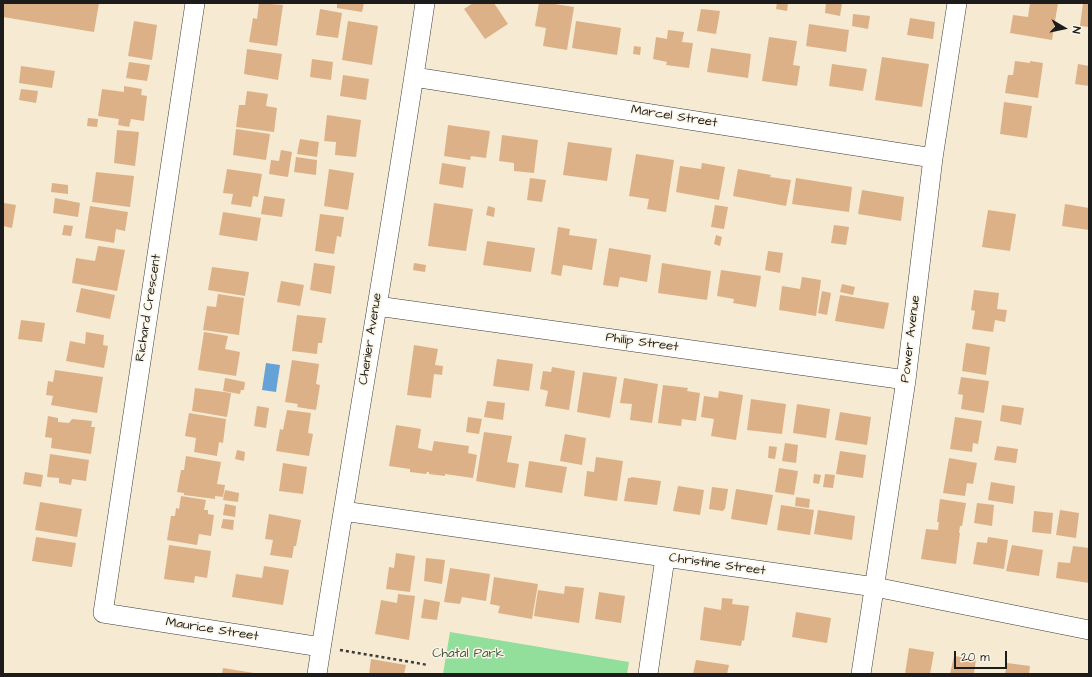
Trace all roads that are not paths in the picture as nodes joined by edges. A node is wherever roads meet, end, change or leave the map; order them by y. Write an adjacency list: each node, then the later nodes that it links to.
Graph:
1 (194, 3): 11 (street, Richard Crescent)
2 (425, 3): 4 (street, Chenier Avenue)
3 (957, 3): 5 (street, Power Avenue)
4 (414, 77): 5 (street, Marcel Street); 6 (street, Chenier Avenue)
5 (933, 158): 7 (street, Power Avenue)
6 (377, 306): 7 (street, Philip Street); 8 (street, Chenier Avenue)
7 (906, 380): 10 (street, Power Avenue)
8 (343, 511): 9 (street, Christine Street); 13 (street, Chenier Avenue)
9 (666, 558): 10 (street, Christine Street); 15 (street)
10 (874, 587): 12 (street, Christine Street); 16 (street, Power Avenue)
11 (103, 614): 13 (street, Maurice Street)
12 (1089, 630)
13 (321, 648): 14 (street, Chenier Avenue)
14 (317, 674)
15 (648, 674)
16 (861, 674)

